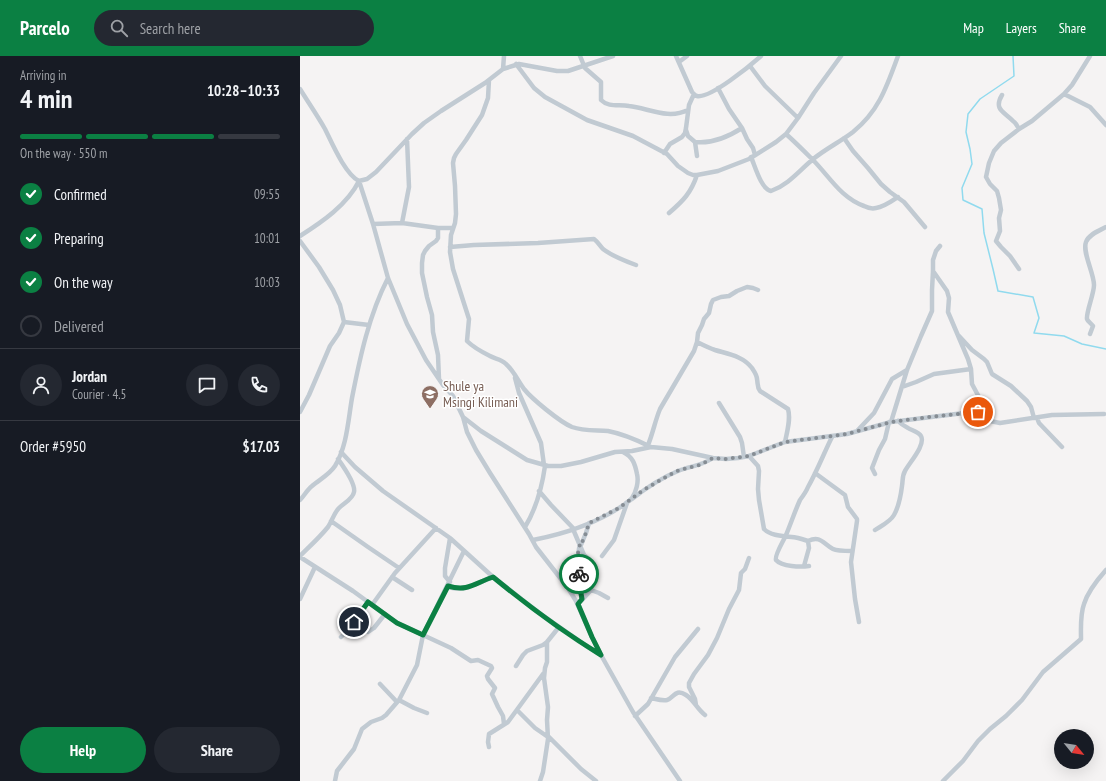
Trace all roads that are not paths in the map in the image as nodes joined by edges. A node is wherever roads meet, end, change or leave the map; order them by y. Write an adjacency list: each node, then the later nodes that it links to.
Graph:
1 (504, 56): 14 (street)
2 (580, 56): 12 (street)
3 (613, 56): 12 (street)
4 (676, 56): 10 (street)
5 (688, 56): 10 (street)
6 (761, 56): 13 (street)
7 (841, 56): 22 (street)
8 (898, 56): 28 (street)
9 (1090, 56): 19 (street)
10 (678, 62): 18 (street)
11 (516, 64): 12 (street); 14 (street); 31 (street)
12 (584, 66): 21 (street)
13 (750, 66): 16 (street); 22 (street)
14 (503, 69): 15 (street)
15 (489, 80): 29 (street); 44 (street)
16 (718, 88): 18 (street); 24 (street)
17 (300, 89): 36 (street)
18 (694, 94): 21 (street)
19 (1064, 94): 23 (street); 25 (street)
20 (1002, 95): 25 (street)
21 (688, 110): 26 (street)
22 (798, 118): 27 (street)
23 (1106, 125)
24 (742, 128): 30 (street); 33 (street)
25 (1019, 129): 50 (street)
26 (686, 130): 30 (street); 31 (street)
27 (786, 134): 33 (street); 34 (street)
28 (844, 138): 34 (street); 37 (street)
29 (407, 139): 36 (street); 39 (street)
30 (695, 142): 32 (street)
31 (664, 153): 35 (street)
32 (697, 156)
33 (753, 156): 34 (street); 35 (street)
34 (812, 159): 37 (street)
35 (697, 175): 38 (street)
36 (359, 181): 40 (street); 45 (street)
37 (898, 197): 41 (street)
38 (669, 213)
39 (402, 223): 40 (street); 43 (street)
40 (373, 224): 52 (street)
41 (925, 227)
42 (1106, 227): 56 (street)
43 (438, 228): 44 (street); 62 (street)
44 (453, 228): 48 (street)
45 (300, 236)
46 (300, 241): 54 (street)
47 (940, 246): 51 (street)
48 (450, 247): 49 (street); 61 (street)
49 (636, 265)
50 (1019, 269)
51 (933, 270): 57 (street); 60 (street)
52 (388, 278): 55 (street); 62 (street)
53 (758, 290): 58 (street)
54 (344, 322): 55 (street); 65 (street)
55 (369, 325): 78 (street)
56 (1090, 334)
57 (957, 335): 59 (street); 69 (street)
58 (697, 342): 74 (street); 75 (street)
59 (971, 369): 63 (street); 66 (street)
60 (907, 370): 63 (street); 72 (street)
61 (513, 371): 75 (street); 82 (street)
62 (439, 379): 68 (street)
63 (902, 387): 71 (street)
64 (719, 404): 79 (street)
65 (300, 412)
66 (981, 413): 69 (street); 70 (street)
67 (1104, 414): 69 (street)
68 (463, 417): 82 (street); 91 (street)
69 (1036, 418): 76 (street)
70 (898, 421): 71 (street); 94 (street)
71 (890, 422): 72 (street); 84 (street)
72 (856, 432): 73 (street)
73 (832, 437): 74 (street); 83 (street)
74 (785, 442): 79 (street)
75 (650, 446): 77 (street); 80 (street)
76 (1062, 447)
77 (622, 451): 82 (street); 86 (street)
78 (341, 452): 81 (street); 92 (street)
79 (747, 456): 80 (street); 95 (street)
80 (713, 458): 86 (street)
81 (338, 459): 87 (street); 89 (street)
82 (544, 465): 85 (street)
83 (815, 473): 95 (street); 100 (street)
84 (875, 474)
85 (540, 491): 91 (street); 93 (street)
86 (632, 499): 88 (street)
87 (300, 500)
88 (627, 502): 90 (street); 102 (street)
89 (331, 521): 103 (street); 107 (street)
90 (589, 523): 93 (street); 99 (street)
91 (525, 527): 97 (street)
92 (436, 528): 96 (street); 107 (street)
93 (574, 529): 97 (street); 99 (street)
94 (875, 530)
95 (785, 537): 98 (street); 98 (street)
96 (450, 538): 101 (street); 111 (street)
97 (533, 540): 117 (street)
98 (808, 541): 100 (street)
99 (580, 545): 105 (street); 115 (street)
100 (852, 550): 119 (street)
101 (464, 551): 110 (street); 111 (street)
102 (602, 556)
103 (300, 557): 106 (street)
104 (749, 558): 132 (street)
105 (591, 561)
106 (314, 567): 114 (street); 116 (street)
107 (399, 568): 109 (street)
108 (1106, 570): 144 (street)
109 (392, 577): 112 (street); 116 (street)
110 (493, 577): 111 (street); 120 (street)
111 (449, 584): 123 (street)
112 (412, 590)
113 (608, 598): 115 (street)
114 (300, 599)
115 (582, 599): 117 (street)
116 (370, 603): 118 (street); 124 (street)
117 (578, 604): 126 (street)
118 (384, 614): 122 (street); 123 (street)
119 (859, 622)
120 (559, 627): 125 (street); 126 (street)
121 (698, 629): 130 (street)
122 (368, 632)
123 (423, 635): 131 (street); 137 (street)
124 (341, 637)
125 (547, 642): 127 (street); 128 (street)
126 (601, 655): 136 (street)
127 (516, 666)
128 (544, 673): 133 (street); 138 (street)
129 (380, 684): 131 (street)
130 (651, 698): 132 (street); 136 (street)
131 (398, 701): 134 (street); 140 (street)
132 (696, 705): 135 (street)
133 (517, 710): 137 (street); 138 (street)
134 (427, 713)
135 (705, 715)
136 (636, 716): 143 (street)
137 (504, 724): 139 (street)
138 (548, 736): 141 (street); 142 (street)
139 (489, 747)
140 (335, 781)
141 (540, 781)
142 (596, 781)
143 (680, 781)
144 (943, 781)

